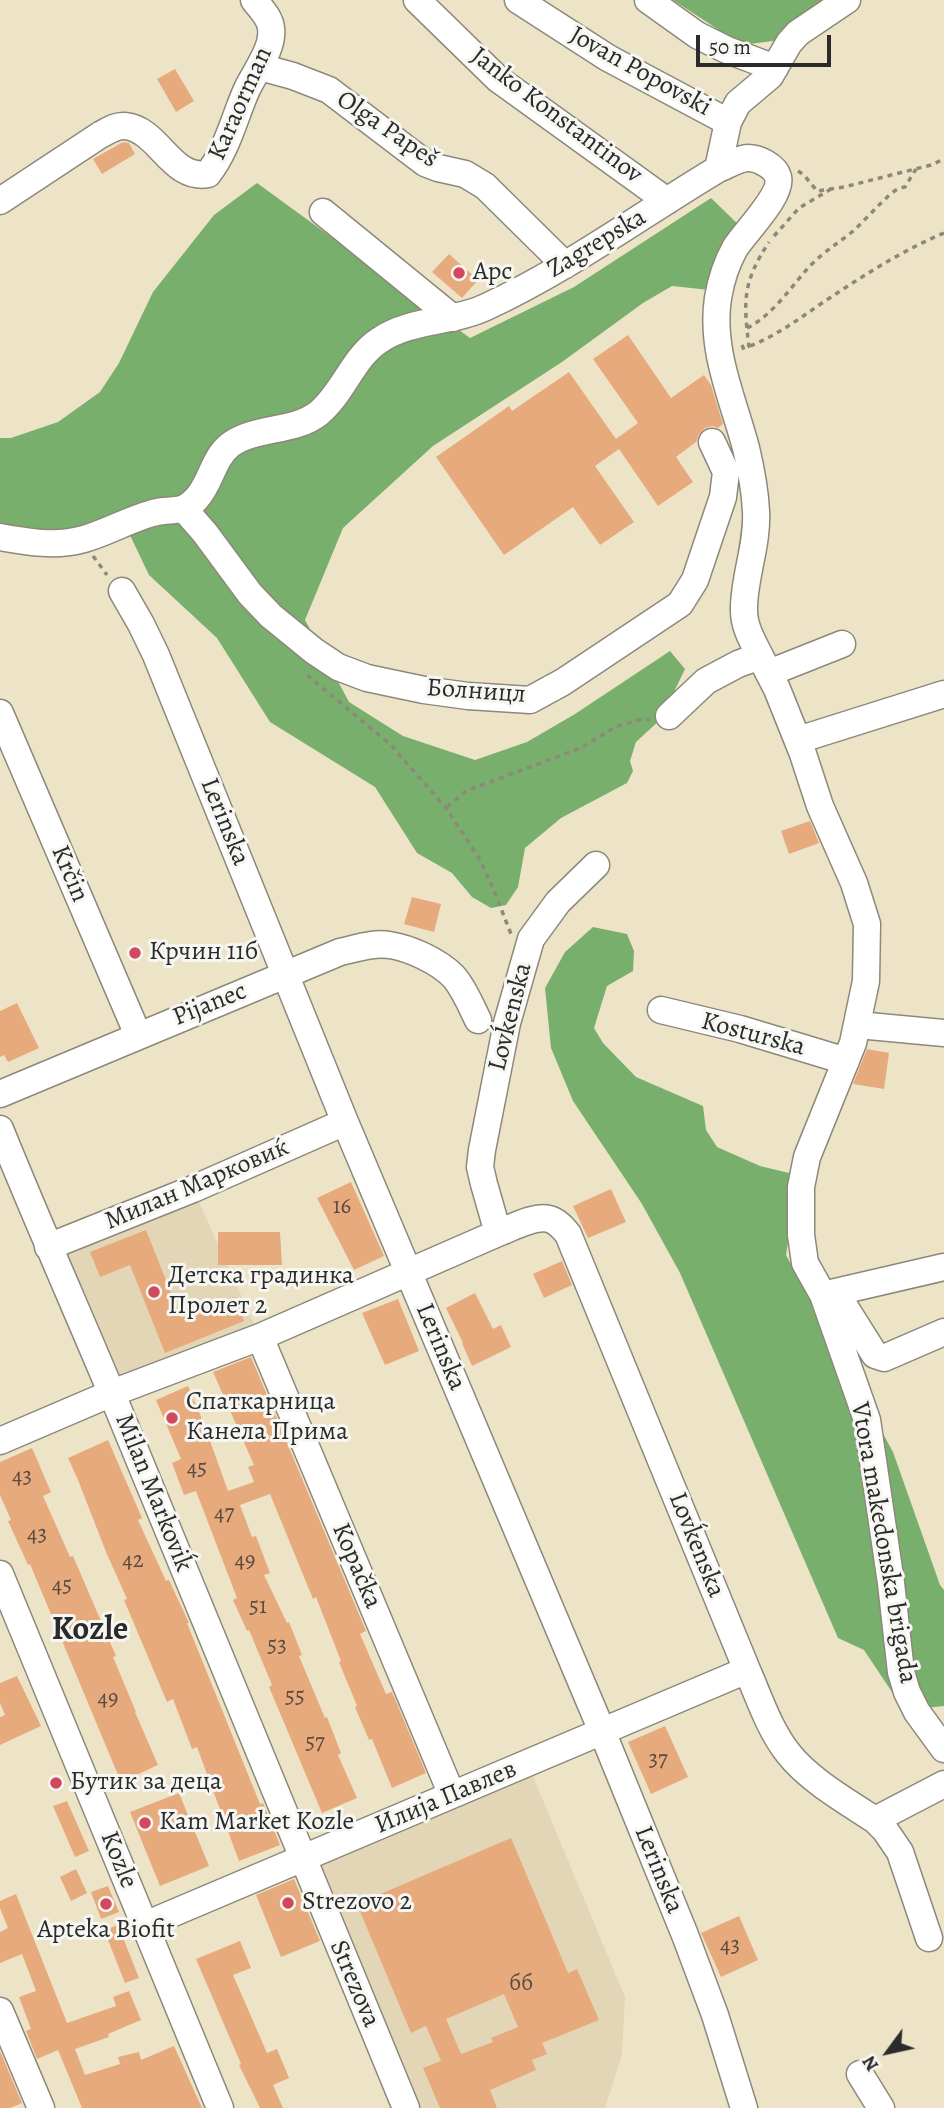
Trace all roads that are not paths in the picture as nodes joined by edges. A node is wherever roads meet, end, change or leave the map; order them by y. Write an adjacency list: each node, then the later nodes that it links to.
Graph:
1 (254, 0): 6 (street, Karaorman)
2 (417, 0): 11 (street, Janko Konstantinov)
3 (518, 0): 8 (street, Jovan Popovski)
4 (648, 0): 7 (street)
5 (847, 0): 7 (street)
6 (260, 67): 10 (street, Karaorman); 13 (street, Olga Papeš)
7 (775, 68): 8 (street)
8 (728, 122): 9 (street)
9 (718, 169): 11 (street, Zagrepska); 20 (street, Vtora makedonska brigada)
10 (0, 201)
11 (667, 201): 13 (street, Zagrepska)
12 (323, 212): 14 (street)
13 (565, 265): 14 (street, Zagrepska)
14 (453, 318): 16 (street, Zagrepska)
15 (712, 442): 16 (street, Болницл)
16 (184, 509): 17 (street)
17 (0, 537)
18 (122, 591): 26 (street, Lerinska)
19 (842, 644): 20 (street)
20 (764, 665): 23 (street); 24 (street, Vtora makedonska brigada)
21 (944, 694): 24 (street)
22 (0, 713): 31 (street, Krčin)
23 (668, 716)
24 (798, 740): 29 (street, Vtora makedonska brigada)
25 (596, 865): 36 (street, Lovḱenska)
26 (286, 975): 28 (street, Pijanec); 31 (street, Pijanec); 34 (street, Lerinska)
27 (661, 1010): 32 (street, Kosturska)
28 (478, 1020)
29 (858, 1025): 30 (street); 32 (street, Vtora makedonska brigada)
30 (944, 1032)
31 (138, 1035): 33 (street, Pijanec)
32 (846, 1061): 40 (street, Vtora makedonska brigada)
33 (0, 1094)
34 (345, 1122): 37 (street, Милан Марковиќ); 39 (street, Lerinska)
35 (0, 1129): 37 (street, Milan Markoviḱ)
36 (498, 1233): 39 (street, Lovḱenska); 46 (street, Lovḱenska)
37 (48, 1247): 43 (street, Milan Markoviḱ)
38 (944, 1267): 40 (street)
39 (408, 1271): 42 (street, Lovḱenska); 47 (street, Lerinska)
40 (830, 1294): 41 (street); 48 (street, Vtora makedonska brigada)
41 (944, 1332)
42 (260, 1337): 43 (street, Lovḱenska); 50 (street, Kopačka)
43 (112, 1393): 44 (street, Lovḱenska); 52 (street, Milan Markoviḱ)
44 (0, 1441)
45 (0, 1574): 53 (street, Kozle)
46 (747, 1670): 47 (street, Илија Павлев); 51 (street, Lovḱenska)
47 (602, 1731): 50 (street, Илија Павлев); 60 (street, Lerinska)
48 (944, 1749)
49 (944, 1784): 51 (street)
50 (452, 1795): 52 (street, Илија Павлев)
51 (885, 1830): 54 (street)
52 (302, 1859): 53 (street, Илија Павлев); 59 (street, Strezova)
53 (145, 1925): 58 (street, Kozle)
54 (929, 1938)
55 (0, 2011): 57 (street)
56 (860, 2074): 61 (street)
57 (41, 2108)
58 (220, 2108)
59 (406, 2108)
60 (744, 2108)
61 (881, 2108)

